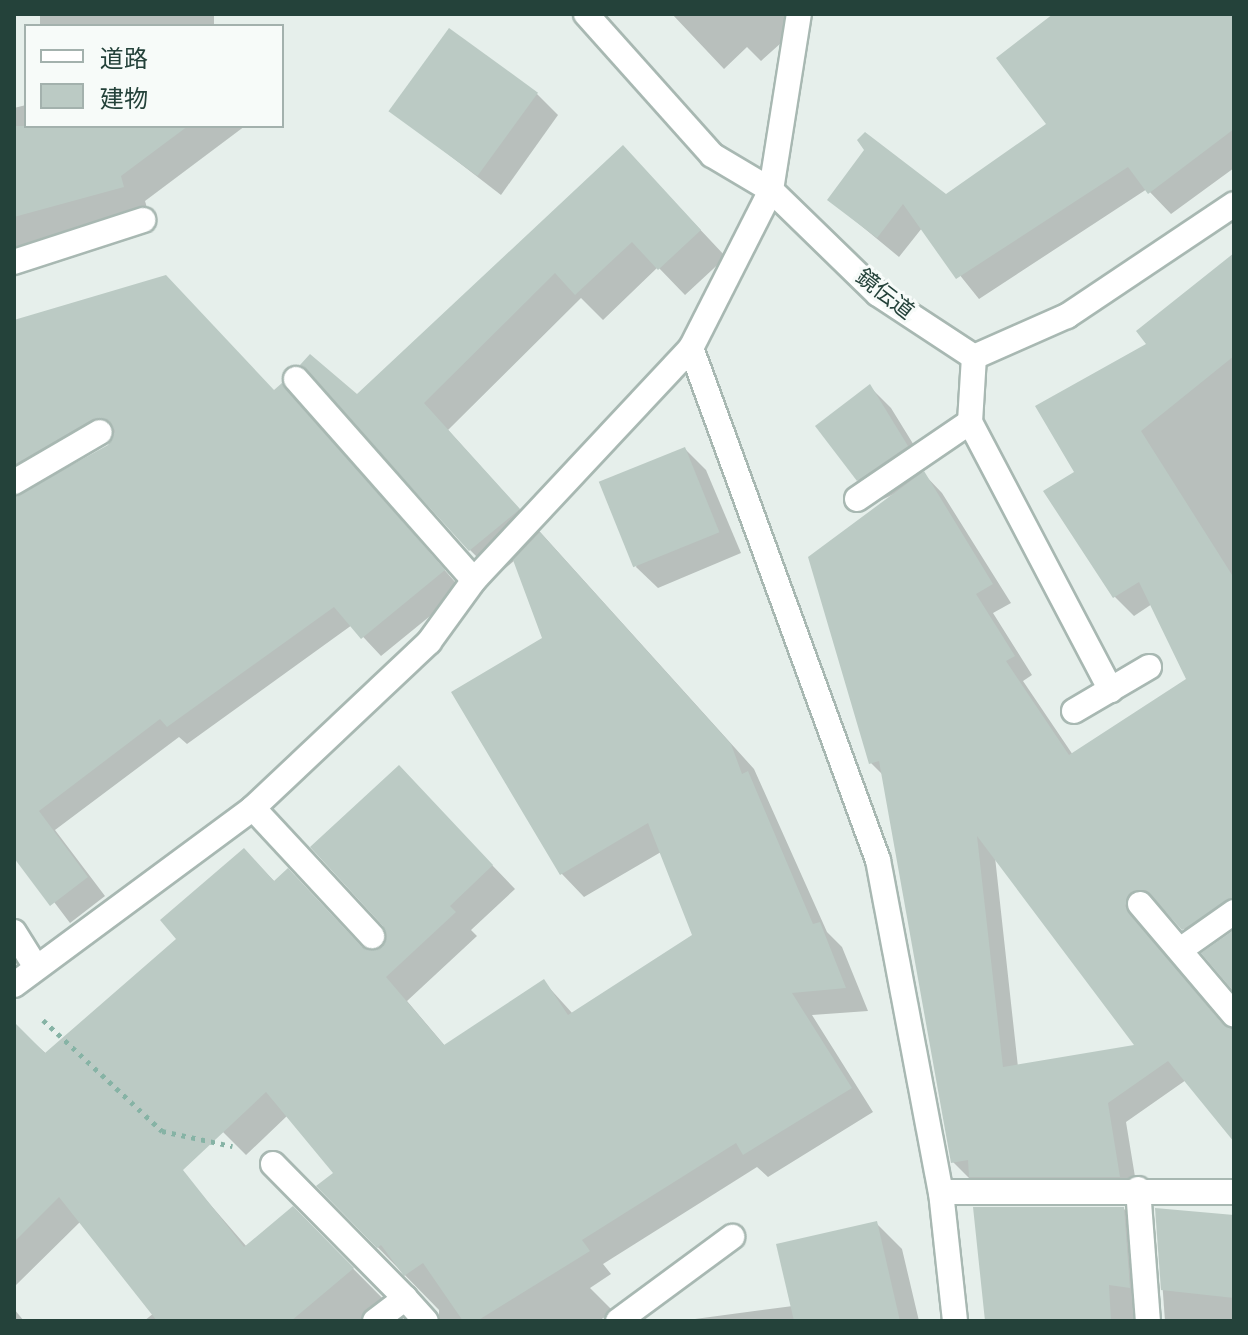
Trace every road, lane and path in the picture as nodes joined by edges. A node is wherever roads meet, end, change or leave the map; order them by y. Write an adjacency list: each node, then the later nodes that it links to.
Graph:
1 (586, 14): 3 (street, 鏡伝道)
2 (799, 14): 3 (street)
3 (771, 190): 7 (street); 8 (street, 鏡伝道)
4 (1234, 204): 8 (street)
5 (143, 220): 6 (street)
6 (14, 262)
7 (691, 348): 14 (street); 30 (street)
8 (974, 357): 10 (street)
9 (296, 379): 14 (street)
10 (970, 422): 13 (street); 16 (street)
11 (100, 432): 12 (street)
12 (14, 482)
13 (857, 499)
14 (474, 580): 18 (street)
15 (1149, 667): 16 (street)
16 (1111, 690): 17 (street)
17 (1074, 711)
18 (253, 808): 22 (street); 24 (street)
19 (1140, 904): 23 (street)
20 (1234, 912): 23 (street)
21 (14, 932): 24 (street)
22 (372, 936)
23 (1180, 950): 27 (street)
24 (35, 965): 25 (street)
25 (14, 985)
26 (37, 1014): 28 (path)
27 (1234, 1015)
28 (273, 1164): 33 (street)
29 (1138, 1189): 30 (street); 31 (street); 38 (street)
30 (941, 1192): 37 (street)
31 (1234, 1192)
32 (732, 1237): 36 (street)
33 (405, 1298): 34 (street); 35 (street)
34 (375, 1321)
35 (426, 1321)
36 (618, 1321)
37 (955, 1321)
38 (1148, 1321)

